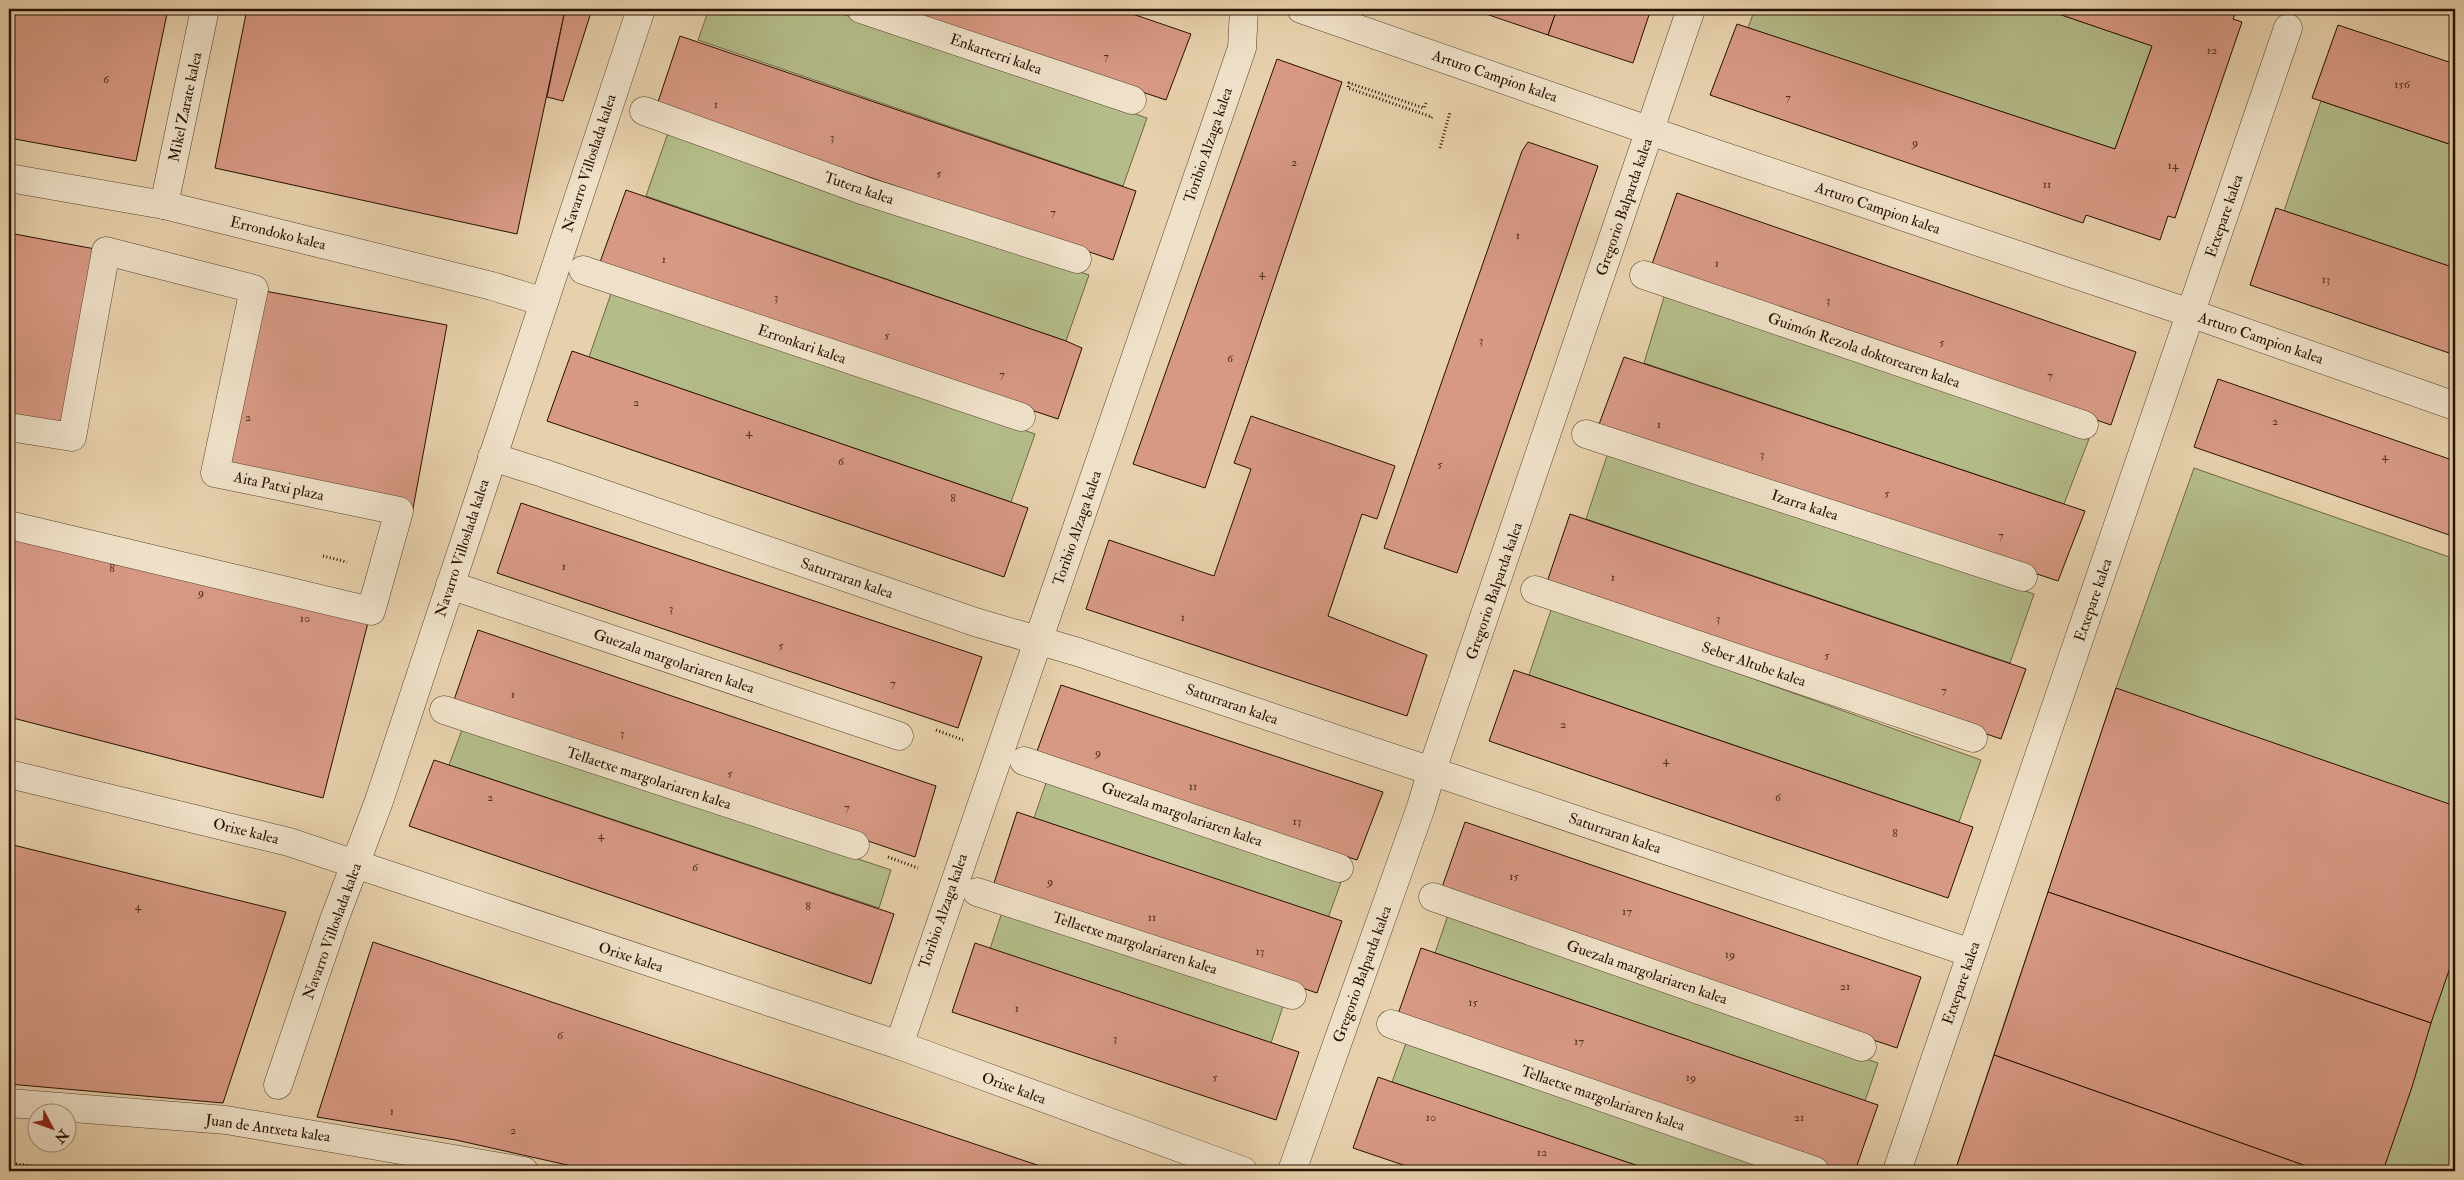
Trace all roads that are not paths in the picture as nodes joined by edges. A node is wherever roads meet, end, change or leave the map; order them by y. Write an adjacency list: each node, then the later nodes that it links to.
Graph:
1 (205, 9): 12 (street, Mikel Zarate kalea)
2 (641, 9): 16 (street, Navarro Villoslada kalea)
3 (860, 9): 8 (street, Enkarterri kalea)
4 (1244, 9): 28 (street, Toribio Alzaga kalea)
5 (1301, 9): 10 (street, Arturo Campion kalea)
6 (1692, 9): 10 (street, Gregorio Balparda kalea)
7 (2288, 28): 17 (street, Etxepare kalea)
8 (1132, 100)
9 (644, 111): 13 (street, Tutera kalea)
10 (1650, 129): 17 (street, Arturo Campion kalea); 33 (street, Gregorio Balparda kalea)
11 (9, 178): 12 (street, Errondoko kalea)
12 (164, 205): 16 (street, Errondoko kalea)
13 (1076, 259)
14 (584, 270): 19 (street, Erronkari kalea)
15 (1644, 275): 20 (street, Guimón Rezola doktorearen kalea)
16 (544, 302): 23 (street, Navarro Villoslada kalea)
17 (2190, 313): 18 (street, Arturo Campion kalea); 40 (street, Etxepare kalea)
18 (2455, 406)
19 (1021, 417)
20 (2084, 425)
21 (9, 428): 24 (street, Aita Patxi plaza)
22 (1586, 434): 25 (street, Izarra kalea)
23 (492, 457): 26 (street, Navarro Villoslada kalea); 28 (street, Saturraran kalea)
24 (9, 524)
25 (2023, 576)
26 (450, 585): 30 (street, Guezala margolariaren kalea); 36 (street, Navarro Villoslada kalea)
27 (1535, 590): 31 (street, Seber Altube kalea)
28 (1038, 640): 33 (street, Saturraran kalea); 43 (street, Toribio Alzaga kalea)
29 (444, 710): 35 (street, Tellaetxe margolariaren kalea)
30 (899, 736)
31 (1973, 738)
32 (1024, 761): 37 (street, Guezala margolariaren kalea)
33 (1432, 770): 40 (street, Saturraran kalea); 49 (street, Gregorio Balparda kalea)
34 (9, 774): 36 (street, Orixe kalea)
35 (855, 845)
36 (356, 865): 43 (street, Orixe kalea); 45 (street, Navarro Villoslada kalea)
37 (1339, 868)
38 (977, 892): 41 (street, Tellaetxe margolariaren kalea)
39 (1433, 897): 44 (street, Guezala margolariaren kalea)
40 (1970, 953): 51 (street, Etxepare kalea)
41 (1292, 995)
42 (1391, 1024): 50 (street, Tellaetxe margolariaren kalea)
43 (898, 1046): 48 (street, Orixe kalea)
44 (1862, 1047)
45 (278, 1085)
46 (9, 1103): 47 (street, Juan de Antxeta kalea)
47 (524, 1171)
48 (1243, 1171)
49 (1292, 1171)
50 (1815, 1171)
51 (1897, 1171)

